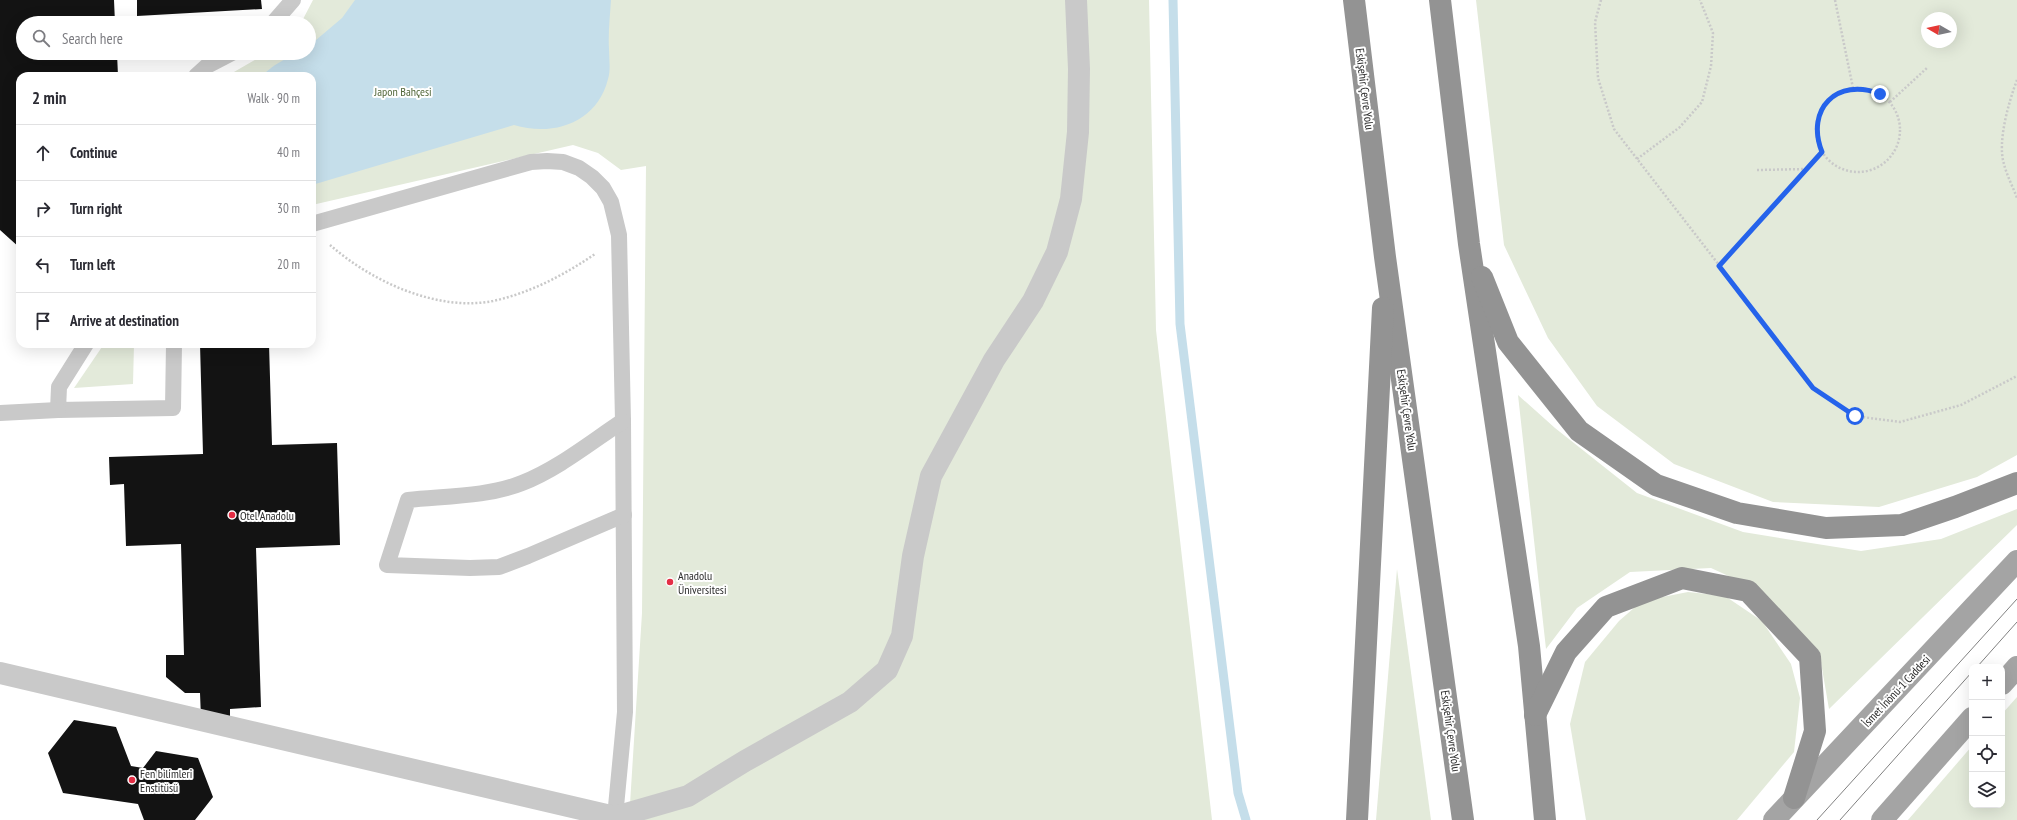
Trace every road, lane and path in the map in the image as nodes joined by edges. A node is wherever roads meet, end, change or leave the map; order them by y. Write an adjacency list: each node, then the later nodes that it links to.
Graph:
1 (293, 0): 8 (lane)
2 (1076, 0): 41 (street)
3 (1354, 0): 24 (highway, Eskişehir Çevre Yolu)
4 (1440, 0): 23 (highway)
5 (1600, 0): 16 (path)
6 (1700, 0): 16 (path)
7 (1835, 0): 13 (path)
8 (280, 16)
9 (219, 60): 11 (lane)
10 (1928, 67): 14 (path)
11 (200, 72)
12 (2017, 80): 19 (path)
13 (1853, 88): 14 (path); 15 (path)
14 (1890, 102): 15 (path)
15 (1822, 152): 17 (path)
16 (1637, 159): 25 (path)
17 (1807, 169): 18 (path); 25 (path)
18 (1757, 170)
19 (2017, 198)
20 (316, 223): 21 (lane)
21 (619, 235): 22 (path); 31 (lane)
22 (325, 241)
23 (1469, 244): 32 (highway); 38 (highway)
24 (1385, 257): 42 (highway); 43 (highway, Eskişehir Çevre Yolu)
25 (1719, 266): 28 (path)
26 (83, 348): 29 (lane)
27 (174, 348): 29 (lane)
28 (2017, 376)
29 (58, 410): 30 (lane)
30 (0, 413)
31 (623, 421): 33 (lane); 33 (lane)
32 (2017, 483)
33 (624, 516): 41 (lane)
34 (2017, 561): 40 (main road, İsmet İnönü-1 Caddesi)
35 (2017, 667): 37 (main road)
36 (0, 673): 41 (street)
37 (2005, 681)
38 (1535, 715): 40 (highway); 44 (highway)
39 (1969, 721): 46 (main road)
40 (1794, 798): 45 (main road, İsmet İnönü-1 Caddesi)
41 (615, 817)
42 (1357, 820)
43 (1463, 820)
44 (1545, 820)
45 (1774, 820)
46 (1882, 820)

